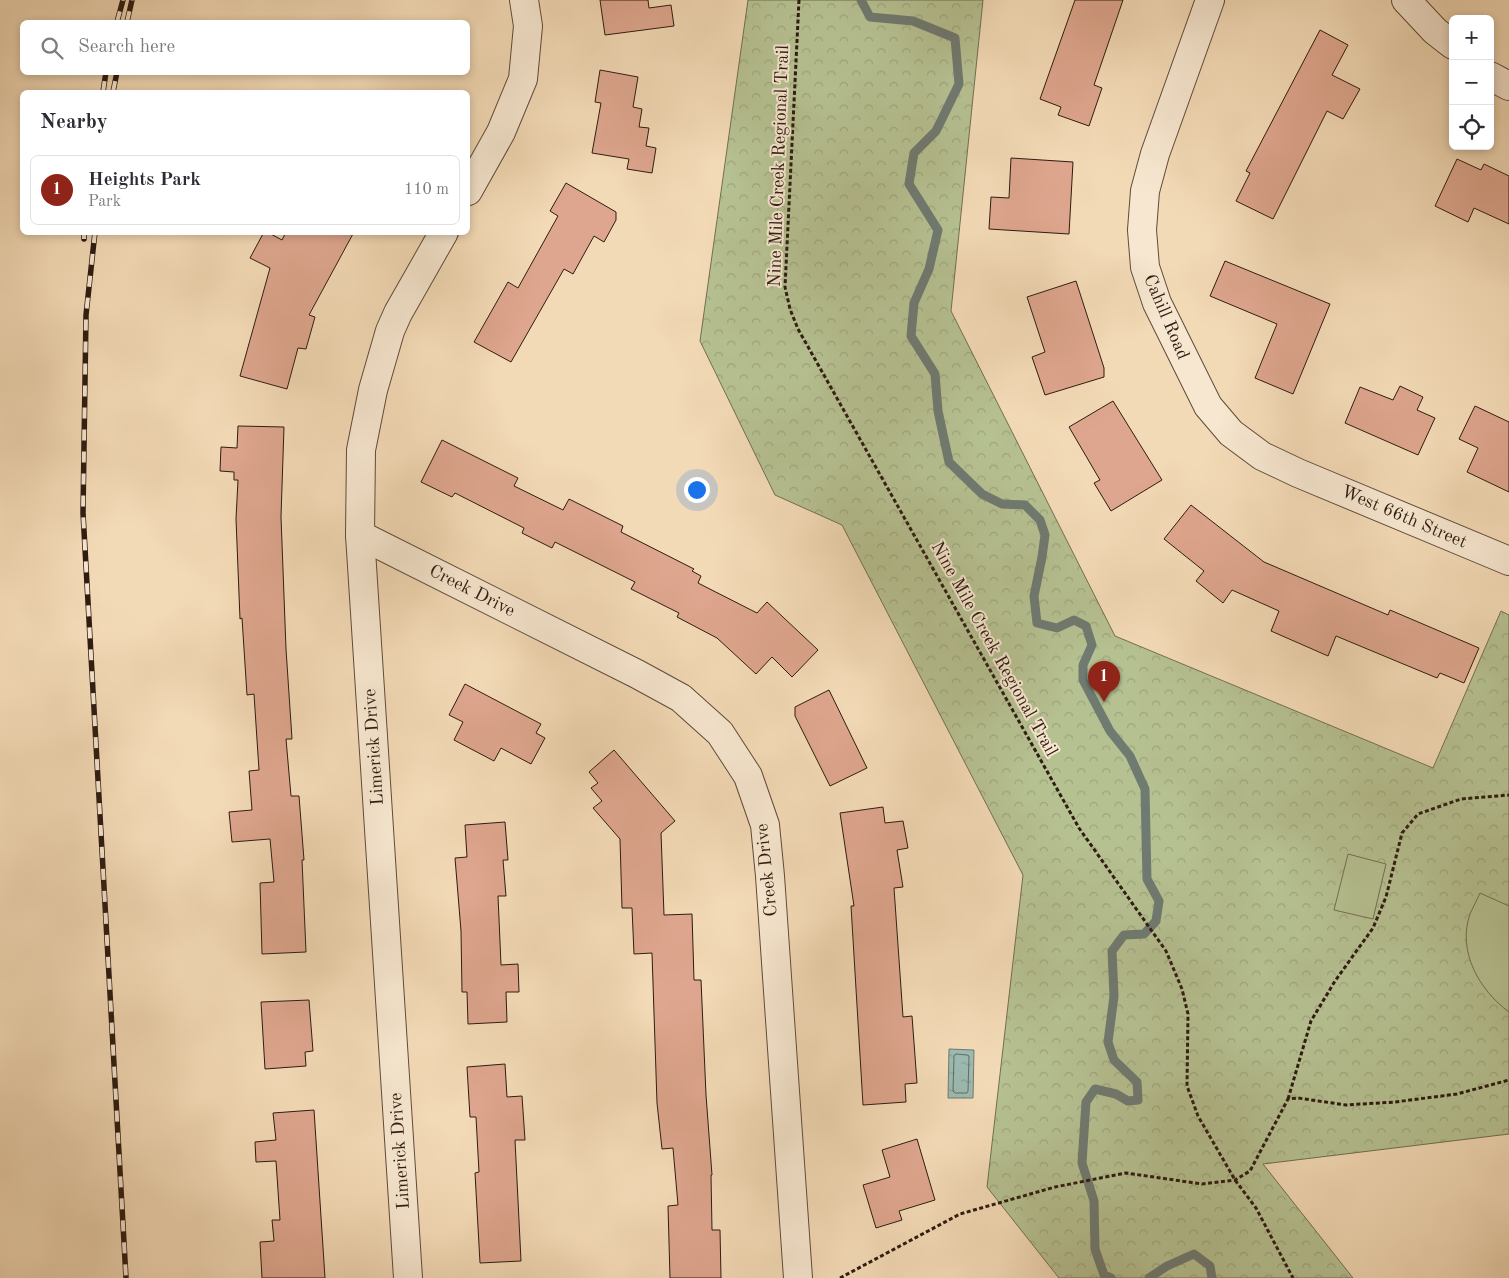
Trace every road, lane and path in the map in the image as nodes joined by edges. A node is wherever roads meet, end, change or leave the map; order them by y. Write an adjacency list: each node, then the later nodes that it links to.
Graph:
1 (524, 0): 8 (street)
2 (799, 0): 16 (path, Nine Mile Creek Regional Trail)
3 (1210, 0): 10 (street, Cahill Road)
4 (1406, 0): 5 (street)
5 (1449, 42)
6 (1494, 78): 7 (street)
7 (1509, 86)
8 (470, 187)
9 (442, 235): 11 (street, Limerick Drive)
10 (1298, 473): 12 (street, West 66th Street)
11 (360, 536): 17 (street, Limerick Drive); 18 (street, Creek Drive)
12 (1509, 562)
13 (1509, 795): 15 (path)
14 (1509, 1080): 15 (path)
15 (1288, 1099): 16 (path)
16 (1235, 1180): 19 (path); 20 (path, Nine Mile Creek Regional Trail)
17 (408, 1278)
18 (798, 1278)
19 (840, 1278)
20 (1293, 1278)

